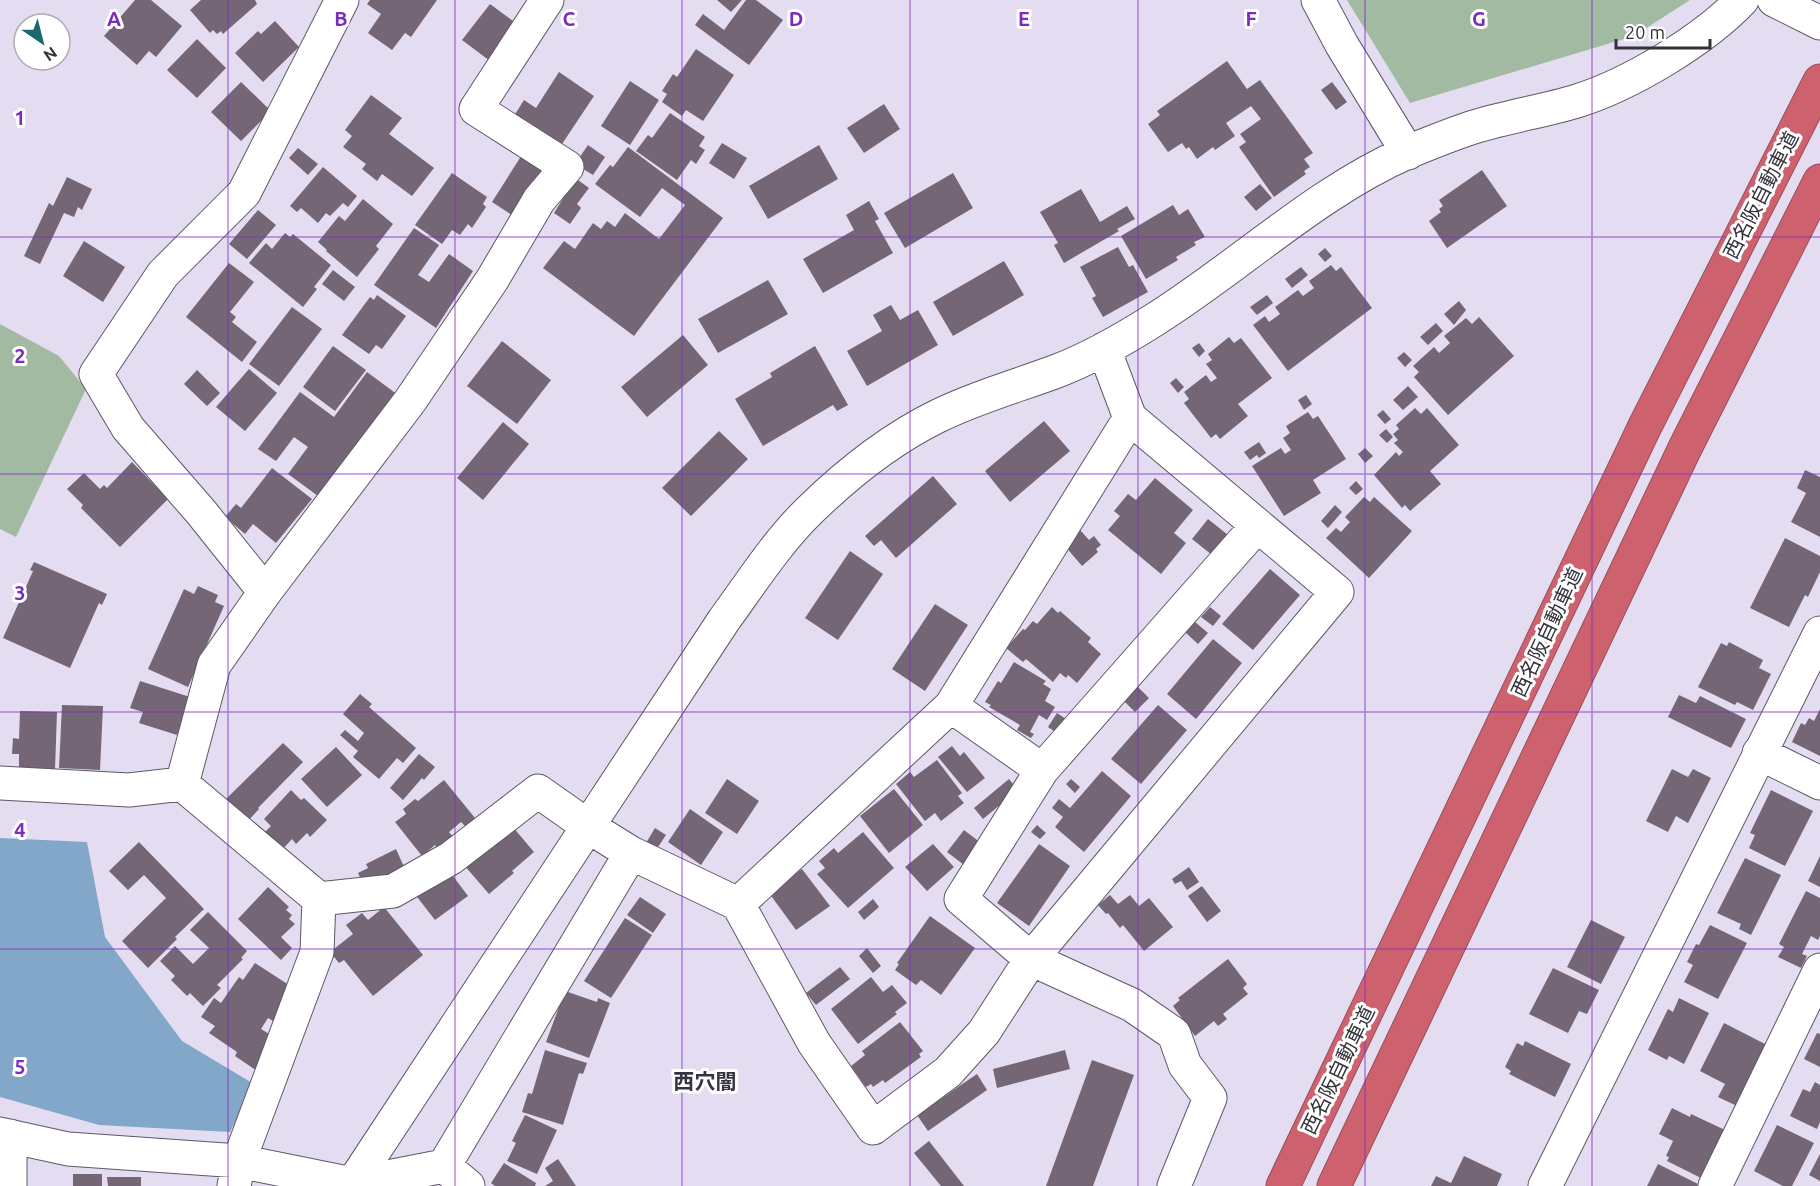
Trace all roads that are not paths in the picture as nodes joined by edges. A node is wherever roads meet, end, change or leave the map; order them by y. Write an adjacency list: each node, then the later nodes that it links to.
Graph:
1 (342, 0): 13 (street)
2 (547, 0): 13 (street)
3 (1318, 0): 8 (street)
4 (1742, 0): 8 (street)
5 (1778, 2): 6 (street)
6 (1820, 23)
7 (1820, 81): 34 (highway, 西名阪自動車道)
8 (1408, 153): 10 (street)
9 (1820, 181): 35 (highway)
10 (1104, 349): 11 (street); 21 (street)
11 (1130, 418): 12 (street); 15 (street)
12 (1257, 526): 17 (street); 25 (street)
13 (265, 592): 20 (street)
14 (1820, 633): 16 (street)
15 (951, 706): 17 (street); 24 (street)
16 (1760, 753): 19 (street); 36 (street)
17 (1042, 770): 25 (street)
18 (0, 783): 20 (street)
19 (1820, 783)
20 (182, 784): 23 (street)
21 (589, 827): 22 (street); 23 (street); 30 (street)
22 (631, 853): 24 (street); 28 (street)
23 (319, 899): 29 (street)
24 (738, 904): 25 (street)
25 (1031, 959): 33 (street)
26 (1820, 970): 37 (street)
27 (5, 1135): 29 (street); 31 (street)
28 (444, 1166): 30 (street); 32 (street)
29 (236, 1174): 30 (street)
30 (351, 1185)
31 (9, 1186)
32 (468, 1186)
33 (1174, 1186)
34 (1282, 1186)
35 (1334, 1186)
36 (1545, 1186)
37 (1715, 1186)

